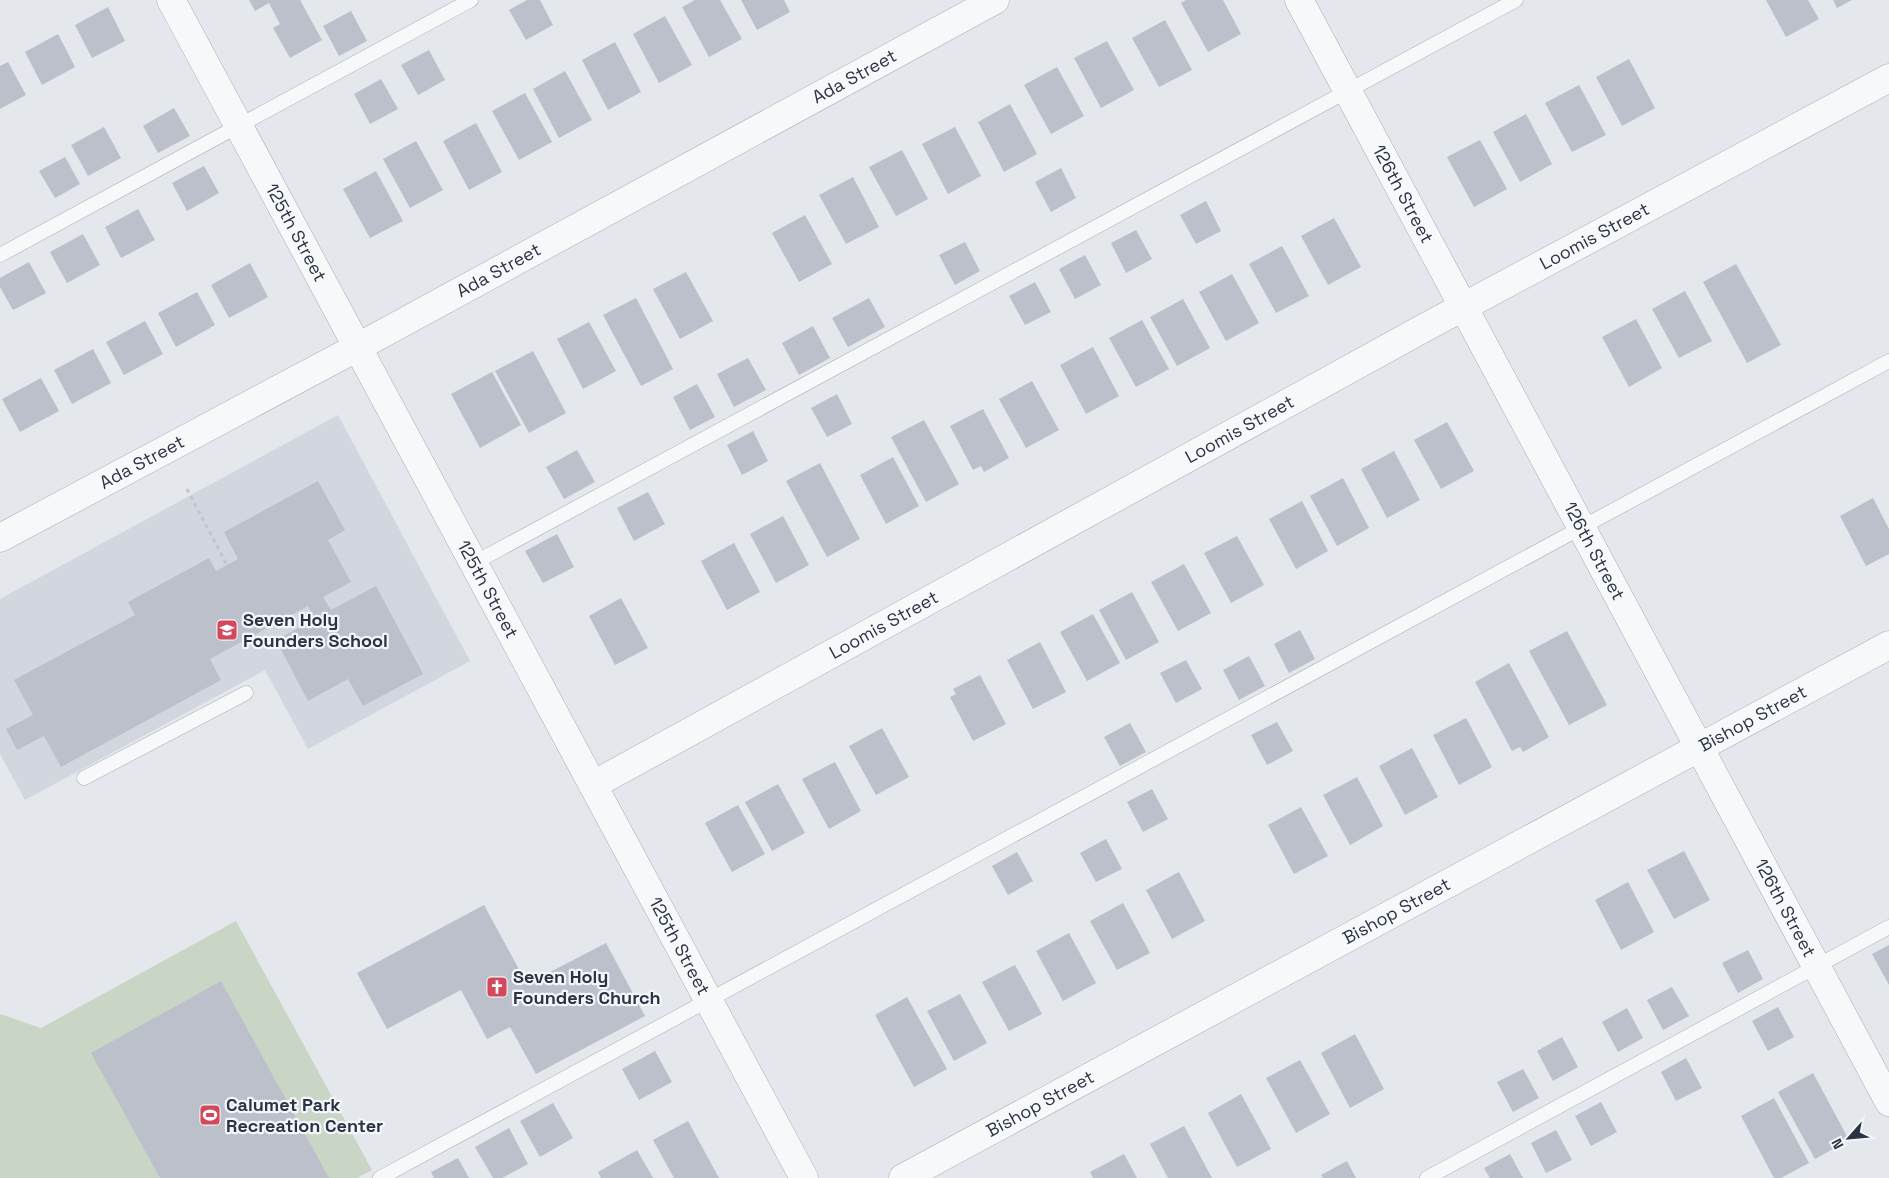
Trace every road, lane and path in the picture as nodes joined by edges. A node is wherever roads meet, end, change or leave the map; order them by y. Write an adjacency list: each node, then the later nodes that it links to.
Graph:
1 (171, 0): 8 (street, 125th Street)
2 (471, 0): 8 (lane)
3 (995, 0): 11 (street, Ada Street)
4 (1299, 0): 7 (street, 126th Street)
5 (1516, 0): 7 (lane)
6 (1889, 78): 10 (street, Loomis Street)
7 (1348, 91): 10 (street, 126th Street); 16 (lane)
8 (239, 126): 9 (lane); 11 (street, 125th Street)
9 (0, 255)
10 (1463, 307): 14 (street, 126th Street); 22 (street, Loomis Street)
11 (358, 347): 15 (street, Ada Street); 16 (street, 125th Street)
12 (1889, 361): 14 (lane)
13 (187, 489): 17 (path)
14 (1581, 528): 20 (street, 126th Street); 25 (lane)
15 (0, 538)
16 (474, 563): 22 (street, 125th Street)
17 (227, 564)
18 (1889, 645): 20 (street, Bishop Street)
19 (246, 693): 21 (lane)
20 (1700, 748): 24 (street, 126th Street); 29 (street, Bishop Street)
21 (84, 778)
22 (593, 785): 25 (street, 125th Street)
23 (1889, 927): 24 (lane)
24 (1817, 967): 26 (street, 126th Street); 30 (lane)
25 (709, 1000): 27 (lane); 28 (street, 125th Street)
26 (1889, 1102)
27 (380, 1178)
28 (804, 1178)
29 (904, 1178)
30 (1427, 1178)

